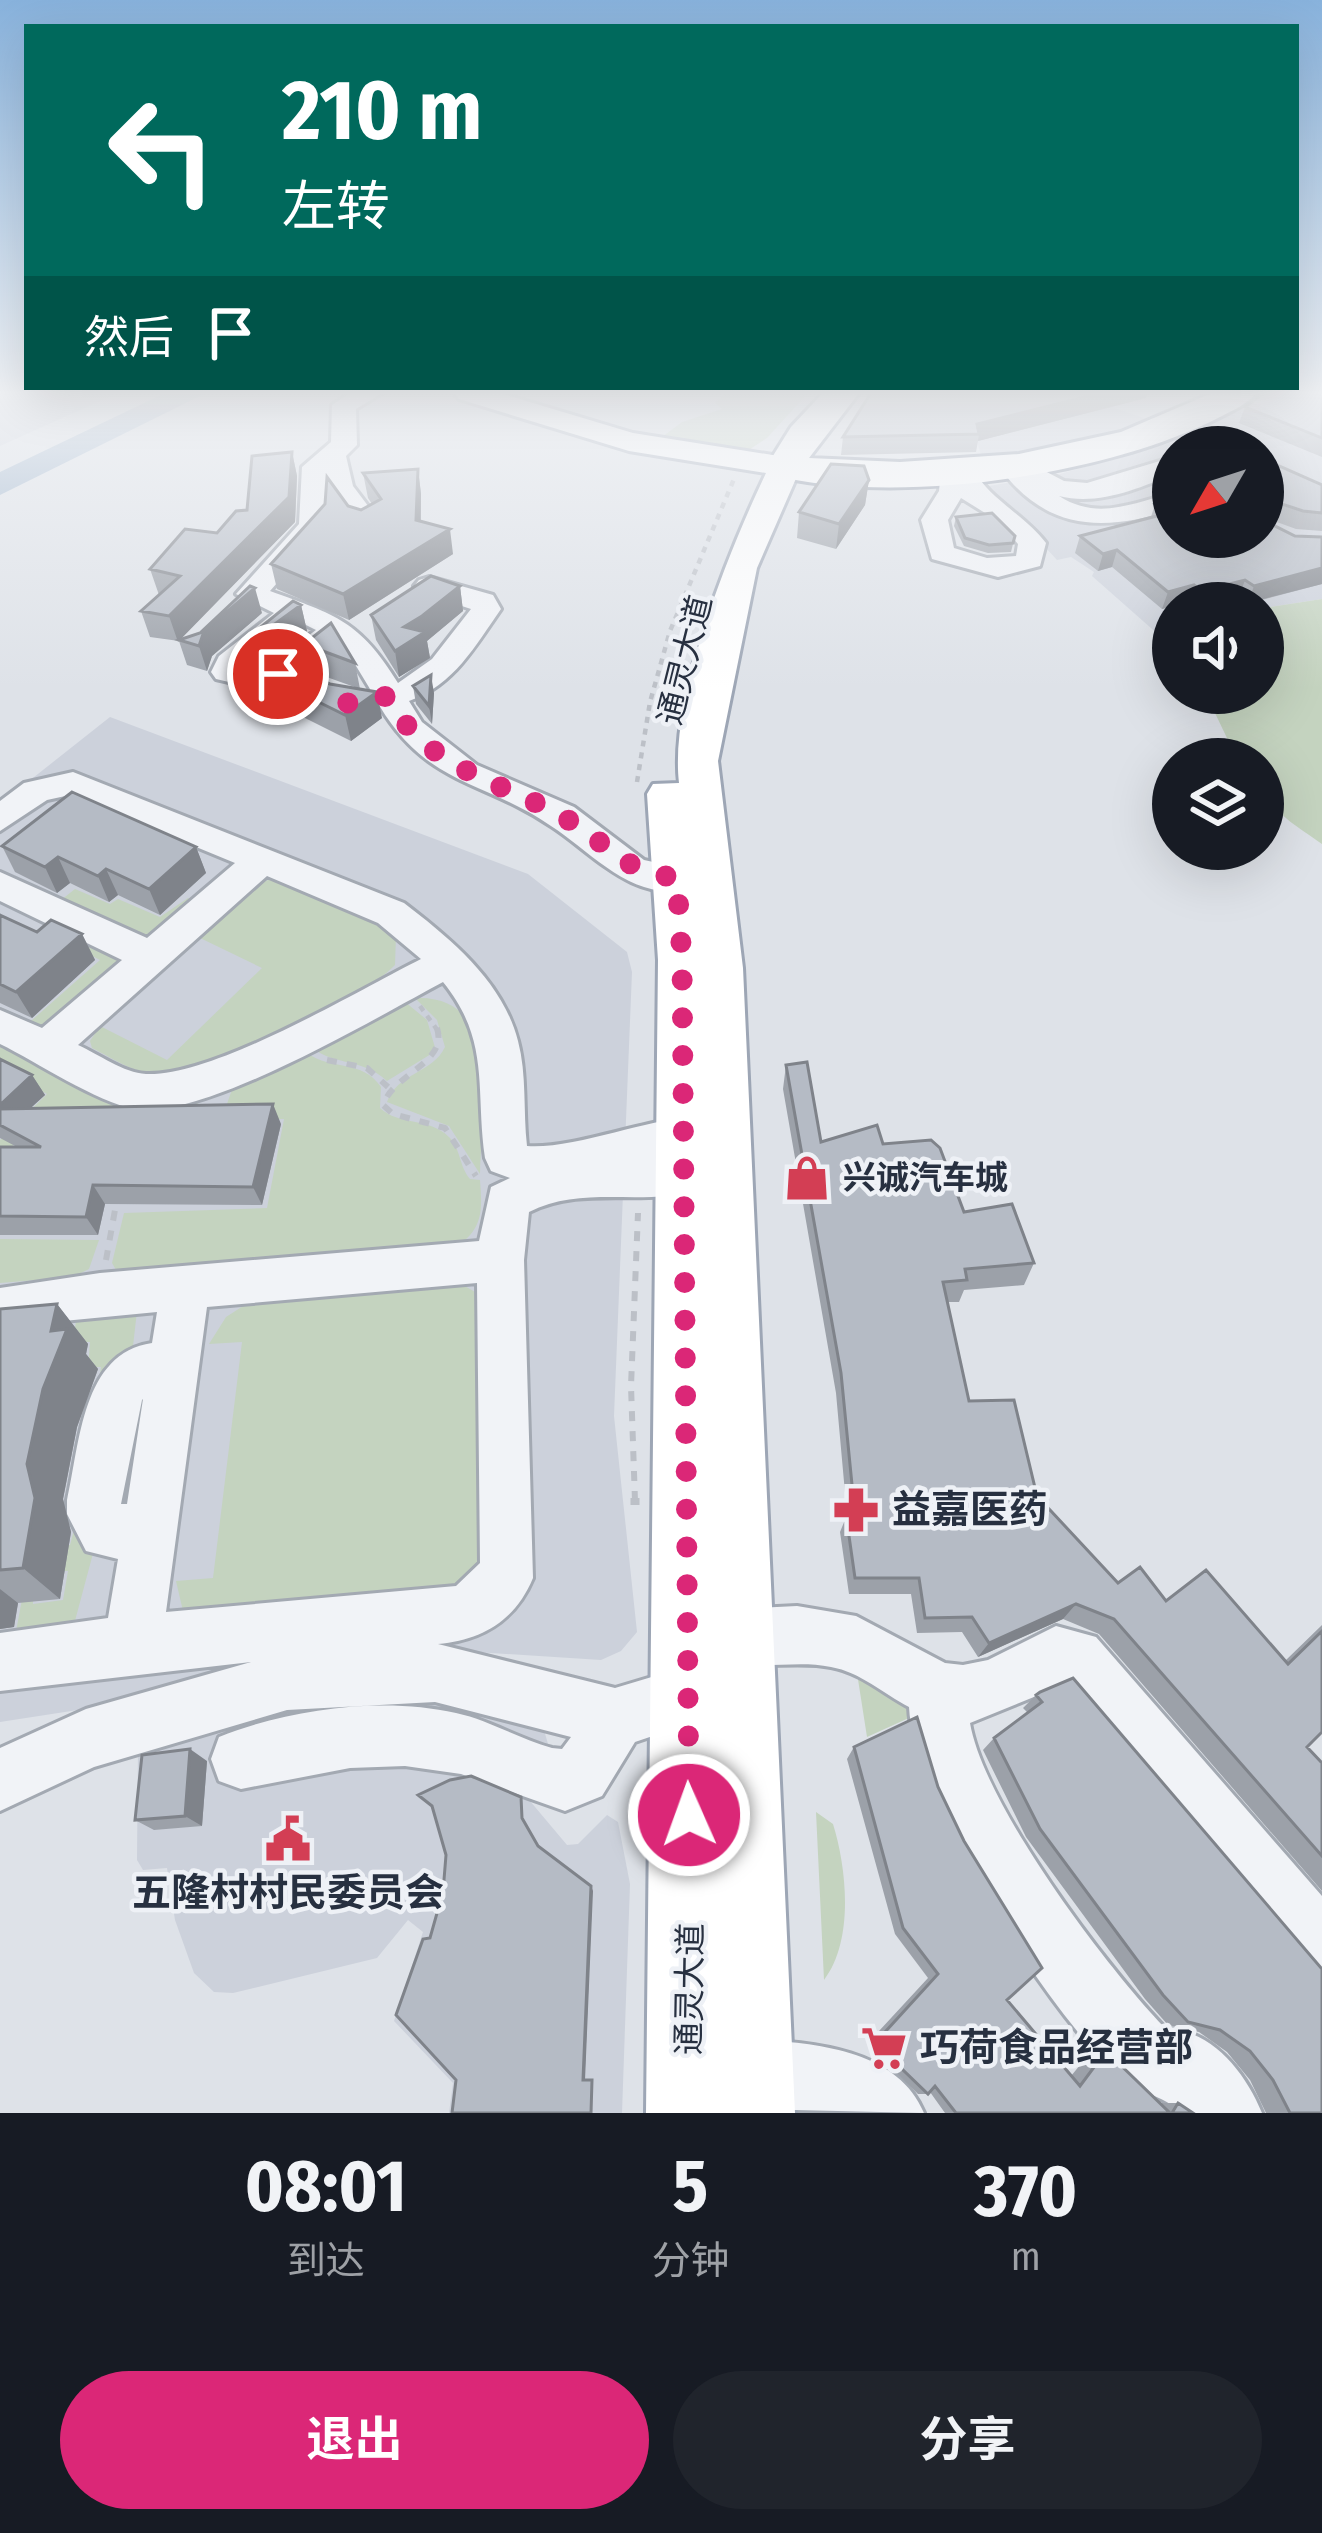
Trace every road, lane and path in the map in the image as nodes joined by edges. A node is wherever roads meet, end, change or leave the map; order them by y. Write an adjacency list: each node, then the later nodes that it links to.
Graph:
1 (315, 492): 9 (street)
2 (343, 492): 7 (street)
3 (759, 492): 20 (main road, 通灵大道)
4 (765, 492): 36 (main road, 通灵大道)
5 (1041, 492): 6 (street)
6 (1152, 506)
7 (367, 524)
8 (464, 568): 10 (street)
9 (251, 594): 11 (street); 12 (street)
10 (406, 602): 13 (street); 16 (street)
11 (298, 610): 13 (street); 14 (street)
12 (225, 617)
13 (344, 634): 14 (street); 16 (street)
14 (278, 674): 15 (street)
15 (316, 689)
16 (388, 696): 17 (street); 20 (street)
17 (348, 703)
18 (0, 819): 19 (street)
19 (260, 862): 22 (street); 23 (street)
20 (677, 878): 29 (main road, 通灵大道)
21 (0, 884): 22 (street)
22 (149, 956): 27 (street)
23 (445, 964): 24 (street); 30 (street)
24 (390, 991): 26 (street); 28 (path)
25 (0, 1026): 27 (street)
26 (296, 1036): 27 (street); 28 (path)
27 (48, 1047)
28 (388, 1087): 30 (path)
29 (684, 1155): 30 (street); 40 (main road, 通灵大道)
30 (507, 1179): 32 (street)
31 (115, 1210): 34 (path)
32 (500, 1260): 33 (street); 37 (street)
33 (185, 1290): 34 (street); 37 (street)
34 (100, 1294): 35 (street)
35 (0, 1312)
36 (736, 1638): 39 (street); 45 (main road, 通灵大道)
37 (133, 1644): 38 (street)
38 (0, 1663)
39 (939, 1691): 44 (street); 48 (street)
40 (685, 1697): 41 (street); 46 (main road, 通灵大道)
41 (615, 1718): 42 (street); 43 (street)
42 (241, 1759)
43 (0, 1780)
44 (1322, 1946)
45 (751, 2094): 47 (street)
46 (688, 2113)
47 (889, 2113)
48 (1227, 2113)

